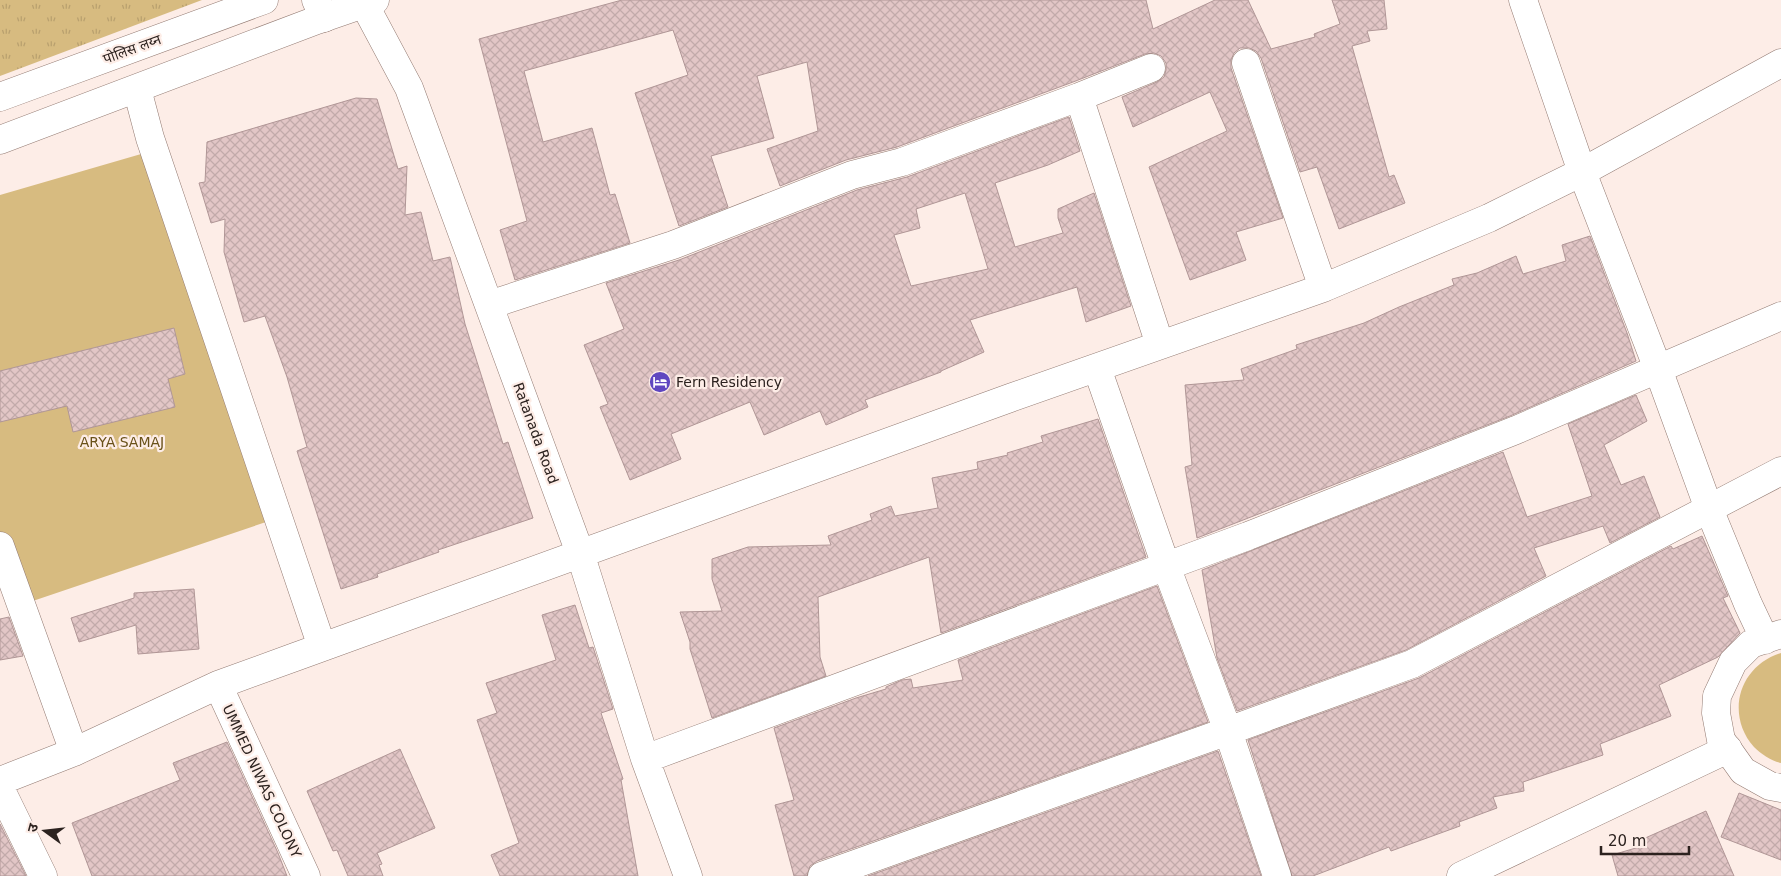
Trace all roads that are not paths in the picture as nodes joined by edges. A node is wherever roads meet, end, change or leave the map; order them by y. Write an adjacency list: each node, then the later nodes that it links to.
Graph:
1 (264, 0): 9 (street, पोलिस लय्न)
2 (1523, 0): 12 (street)
3 (367, 1): 4 (street); 14 (street, Ratanada Road)
4 (320, 9): 8 (street)
5 (1246, 63): 13 (street)
6 (1781, 63): 12 (street)
7 (1151, 68): 10 (street)
8 (137, 88): 11 (street); 25 (street)
9 (0, 97)
10 (1078, 97): 14 (street); 16 (street)
11 (0, 140)
12 (1582, 172): 13 (street); 18 (street)
13 (1323, 288): 16 (street)
14 (488, 305): 22 (street, Ratanada Road)
15 (1781, 316): 18 (street)
16 (1160, 345): 17 (street)
17 (1097, 368): 22 (street); 23 (street)
18 (1658, 369): 20 (street); 23 (street)
19 (1781, 471): 20 (street)
20 (1709, 509): 24 (street); 27 (street)
21 (0, 546): 29 (street)
22 (580, 553): 25 (street); 30 (street, Ratanada Road)
23 (1166, 566): 27 (street); 30 (street)
24 (1773, 637): 28 (street)
25 (322, 647): 26 (street)
26 (218, 685): 29 (street); 35 (street, UMMED NIWAS COLONY)
27 (1228, 731): 37 (street); 38 (street)
28 (1728, 749): 33 (street); 39 (street)
29 (74, 752): 31 (street)
30 (645, 759): 36 (street, Ratanada Road)
31 (0, 781)
32 (0, 788): 34 (street)
33 (1781, 788)
34 (43, 876)
35 (306, 876)
36 (688, 876)
37 (822, 876)
38 (1277, 876)
39 (1461, 876)

